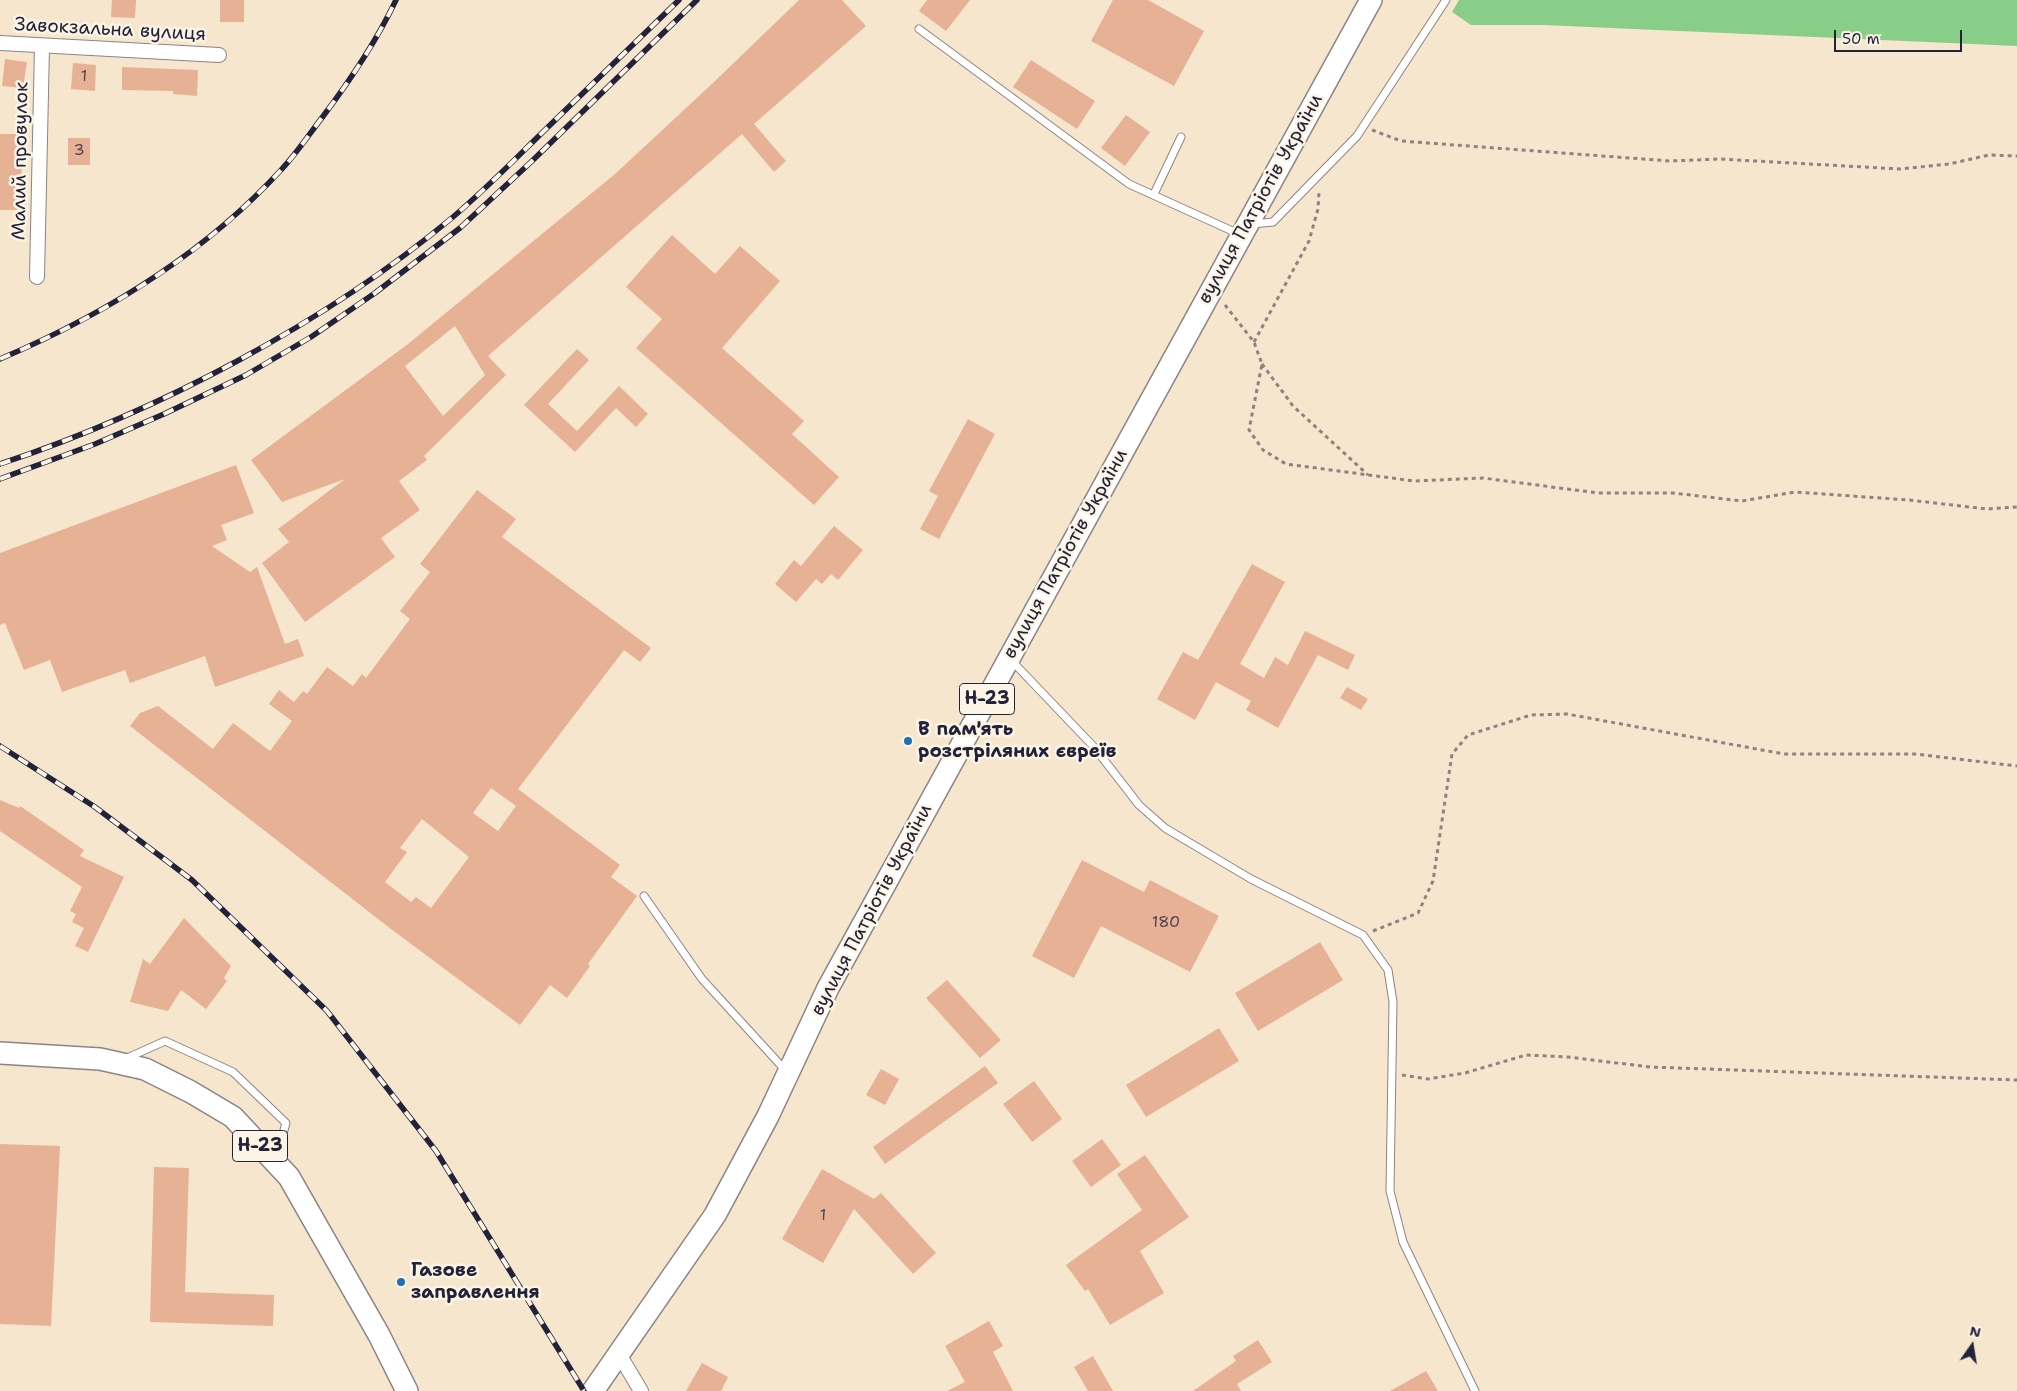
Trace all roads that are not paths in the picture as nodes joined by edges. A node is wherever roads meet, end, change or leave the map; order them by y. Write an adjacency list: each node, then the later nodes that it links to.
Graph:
1 (1371, 0): 9 (main road, вулиця Патріотів України / Н-23)
2 (1446, 0): 9 (lane)
3 (919, 29): 8 (lane)
4 (0, 43): 5 (street, Завокзальна вулиця)
5 (42, 46): 6 (street, Завокзальна вулиця); 10 (street, Малий провулок)
6 (219, 55)
7 (1181, 137): 8 (lane)
8 (1154, 194): 9 (lane)
9 (1244, 230): 11 (main road, вулиця Патріотів України / Н-23)
10 (37, 277)
11 (1009, 658): 15 (main road, вулиця Патріотів України / Н-23); 21 (lane)
12 (644, 896): 15 (lane)
13 (0, 1053): 14 (main road, Н-23)
14 (117, 1063): 16 (main road, Н-23); 16 (lane)
15 (788, 1073): 17 (main road, вулиця Патріотів України / Н-23)
16 (275, 1162): 18 (main road, Н-23)
17 (619, 1354): 19 (main road, вулиця Патріотів України / Н-23); 20 (street)
18 (407, 1391)
19 (593, 1391)
20 (641, 1391)
21 (1475, 1391)

